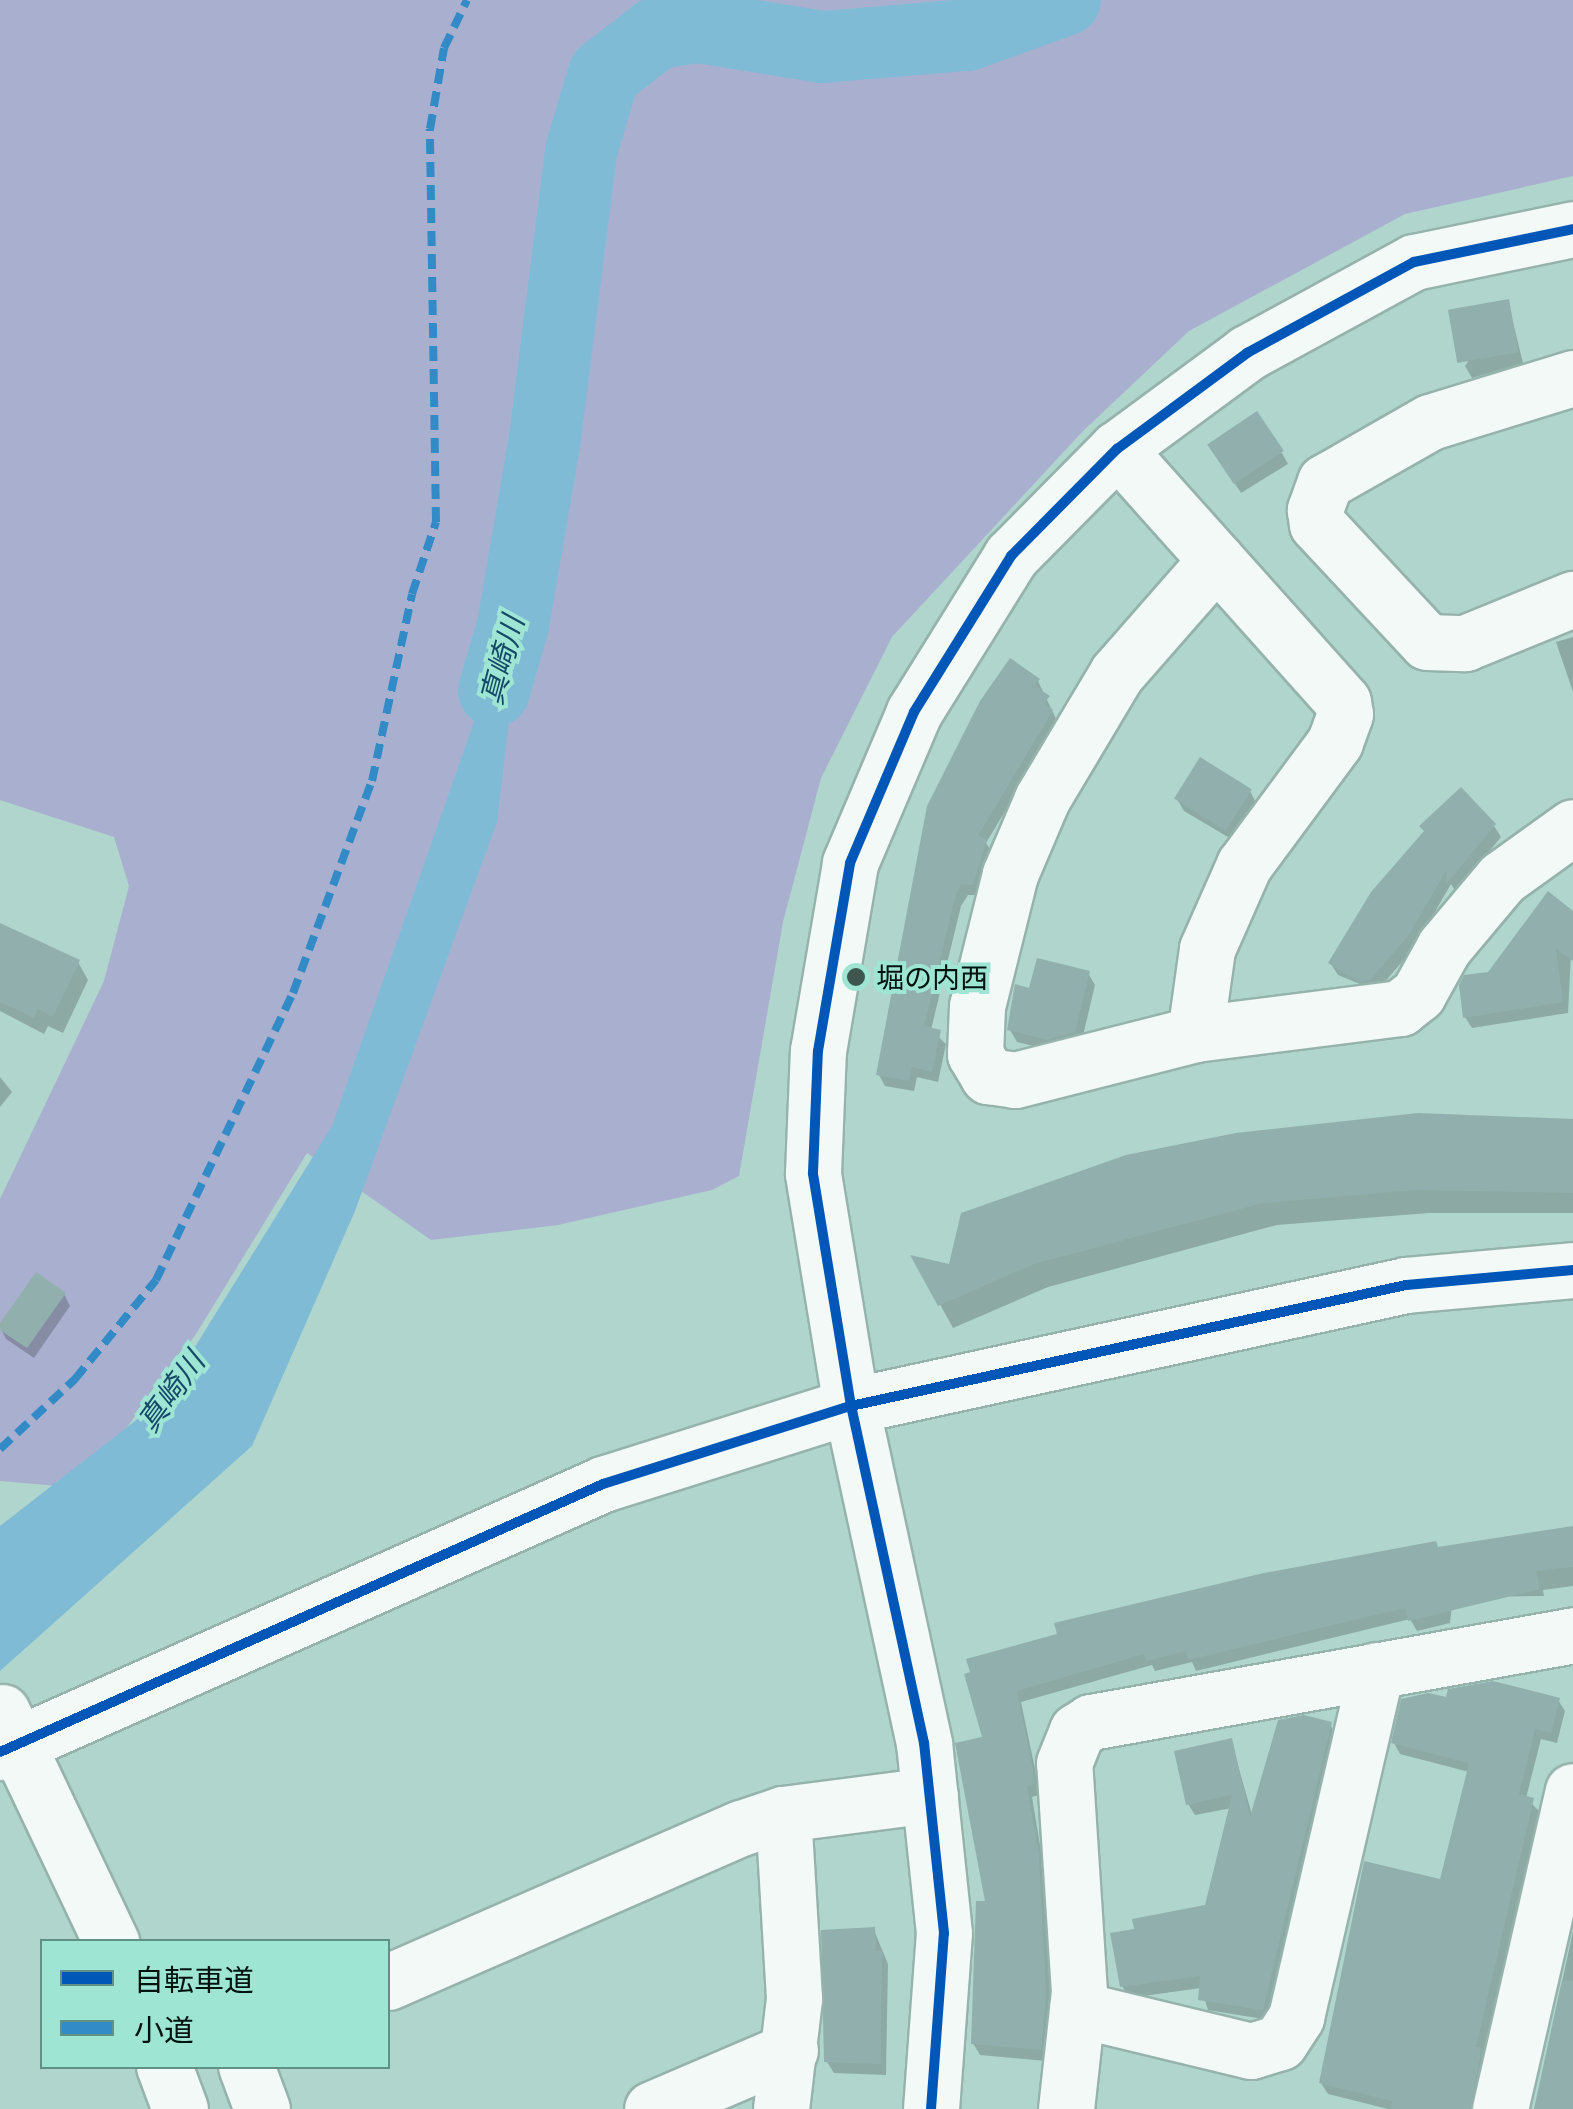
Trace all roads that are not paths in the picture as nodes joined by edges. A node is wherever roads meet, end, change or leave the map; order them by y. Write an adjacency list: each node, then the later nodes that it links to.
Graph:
1 (1573, 229): 3 (street)
2 (1573, 378): 5 (street)
3 (1117, 449): 4 (street); 9 (street)
4 (1216, 560): 7 (street); 7 (street)
5 (1573, 599)
6 (1573, 827): 7 (street)
7 (1195, 1034)
8 (1573, 1270): 9 (street)
9 (851, 1406): 12 (street); 14 (street)
10 (1573, 1635): 11 (street)
11 (1376, 1670): 18 (street); 18 (street)
12 (7, 1735): 16 (street)
13 (1573, 1791): 28 (street)
14 (930, 1796): 15 (street); 27 (street)
15 (784, 1814): 17 (street); 19 (street)
16 (110, 1939)
17 (390, 1981)
18 (1077, 2009): 22 (street)
19 (790, 2050): 25 (street); 26 (street)
20 (165, 2069): 23 (street)
21 (247, 2069): 24 (street)
22 (1076, 2107)
23 (180, 2109)
24 (262, 2109)
25 (652, 2109)
26 (781, 2109)
27 (931, 2109)
28 (1500, 2109)

